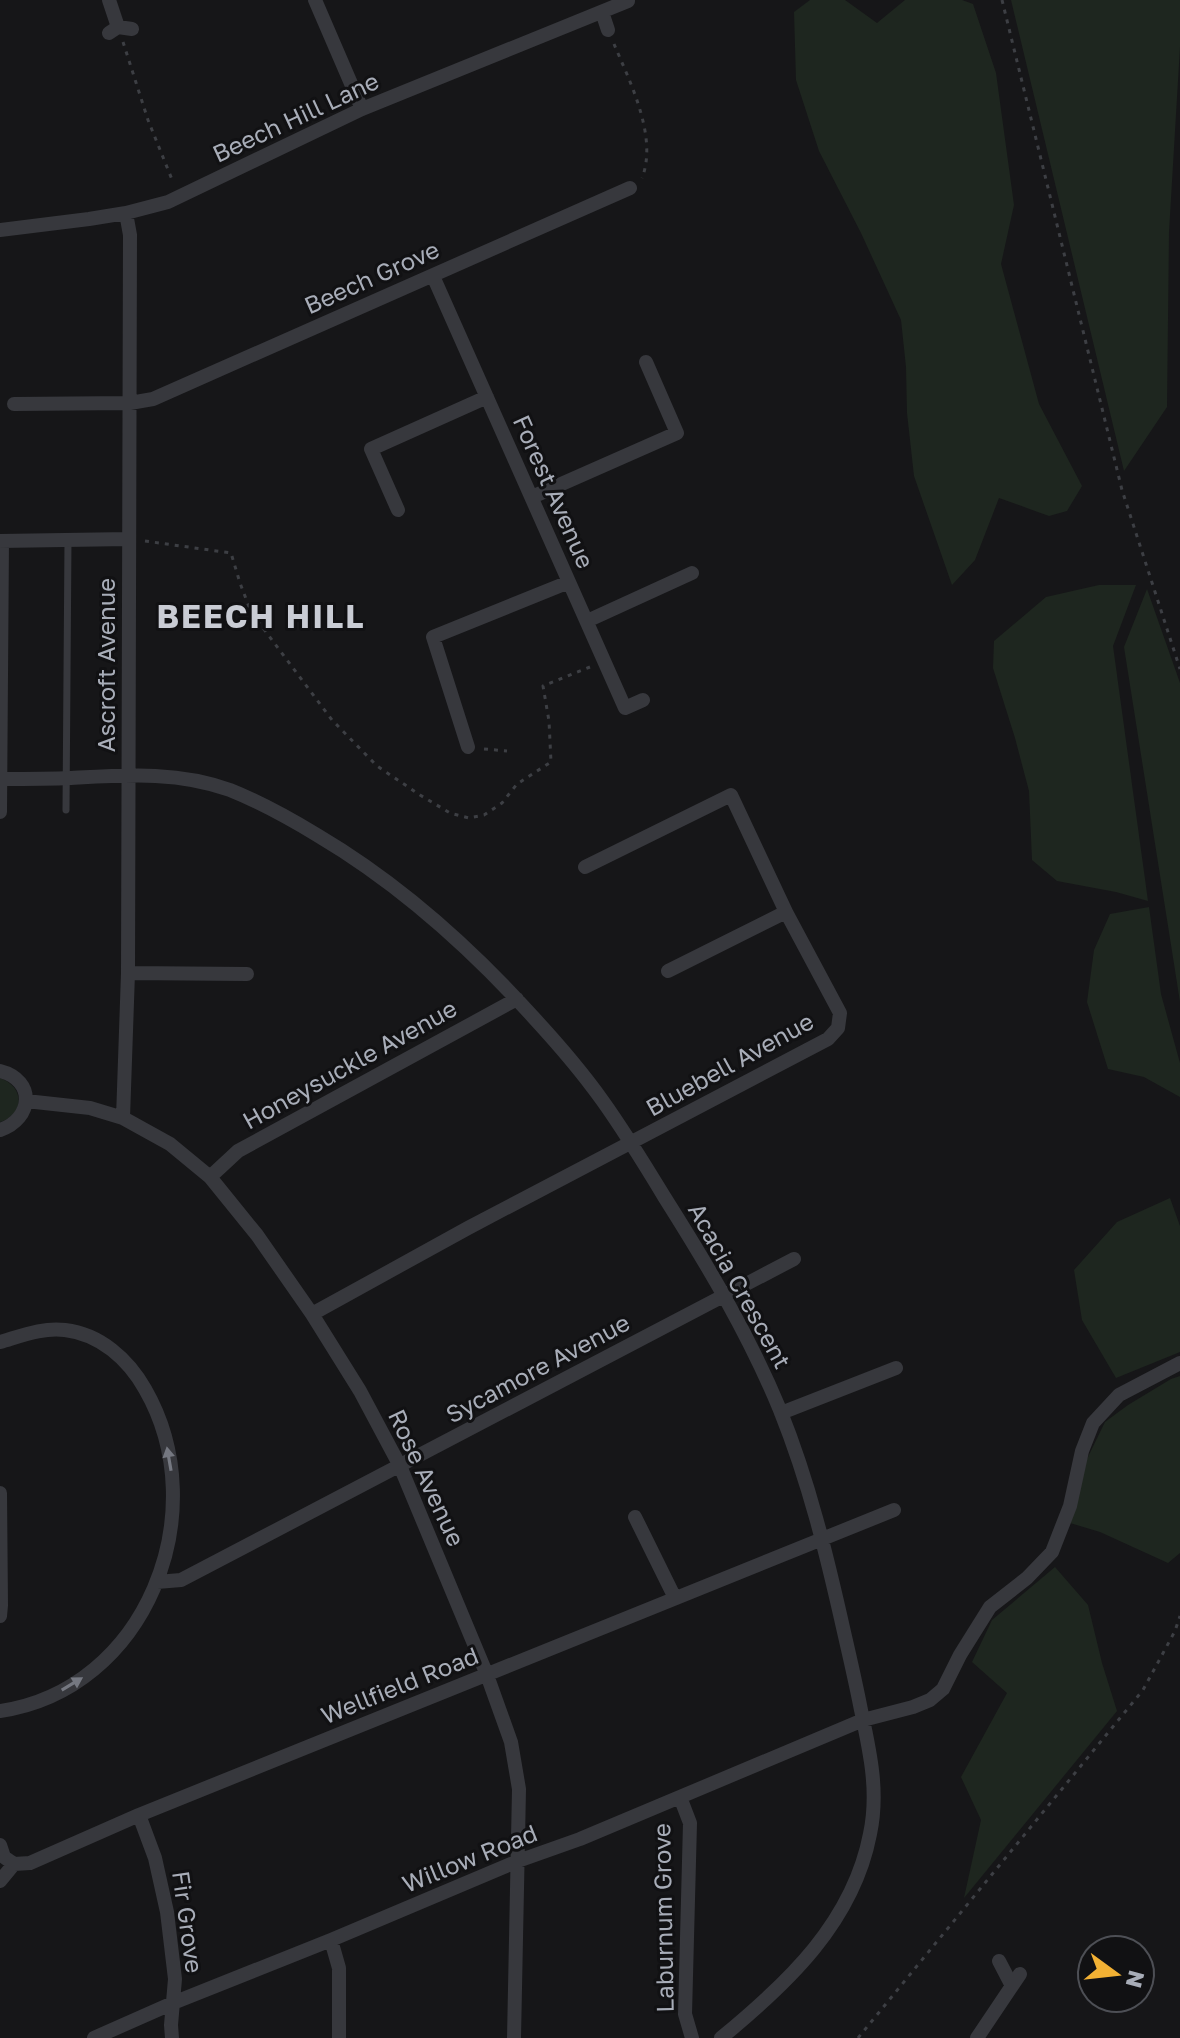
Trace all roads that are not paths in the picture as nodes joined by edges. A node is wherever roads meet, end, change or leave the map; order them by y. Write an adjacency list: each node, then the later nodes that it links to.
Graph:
1 (109, 0): 5 (street)
2 (315, 0): 7 (street)
3 (628, 1): 4 (street, Beech Hill Lane)
4 (602, 12): 6 (street); 7 (street, Beech Hill Lane)
5 (119, 30)
6 (608, 30)
7 (362, 109): 9 (street, Beech Hill Lane)
8 (630, 188): 11 (street, Beech Grove)
9 (126, 213): 10 (street, Beech Hill Lane); 14 (street, Ascroft Avenue)
10 (0, 230)
11 (433, 276): 13 (street, Forest Avenue); 14 (street, Beech Grove)
12 (646, 362): 16 (street)
13 (487, 397): 16 (street, Forest Avenue); 17 (street)
14 (130, 403): 15 (street, Beech Grove); 18 (street, Ascroft Avenue)
15 (14, 404)
16 (532, 497): 22 (street, Forest Avenue)
17 (398, 510)
18 (129, 539): 19 (street); 26 (street, Ascroft Avenue)
19 (68, 540): 20 (street); 27 (lane)
20 (1, 541): 28 (street)
21 (692, 573): 23 (street)
22 (569, 582): 23 (street, Forest Avenue); 25 (street)
23 (587, 621): 24 (street, Forest Avenue)
24 (643, 700)
25 (468, 747)
26 (128, 774): 27 (street, Acacia Crescent); 34 (street, Ascroft Avenue); 36 (street, Acacia Crescent)
27 (67, 778): 28 (street, Acacia Crescent); 29 (lane)
28 (0, 779): 30 (street)
29 (66, 810)
30 (0, 812)
31 (585, 867): 32 (street, Bluebell Avenue)
32 (786, 912): 33 (street); 41 (street, Bluebell Avenue)
33 (668, 971)
34 (128, 973): 35 (street); 39 (street, Ascroft Avenue)
35 (247, 974)
36 (517, 999): 41 (street, Acacia Crescent); 42 (street, Honeysuckle Avenue)
37 (0, 1071): 38 (street)
38 (26, 1101): 39 (street, Rose Avenue); 40 (street)
39 (123, 1118): 42 (street, Rose Avenue)
40 (0, 1130)
41 (631, 1144): 44 (street, Acacia Crescent); 45 (street, Bluebell Avenue)
42 (210, 1177): 45 (street, Rose Avenue)
43 (794, 1259): 44 (street, Sycamore Avenue)
44 (723, 1296): 49 (street, Acacia Crescent); 50 (street, Sycamore Avenue)
45 (312, 1314): 50 (street, Rose Avenue)
46 (0, 1342): 55 (street, one-way to 46)
47 (1180, 1363): 60 (street, Willow Road)
48 (896, 1368): 49 (street)
49 (781, 1413): 54 (street, Acacia Crescent)
50 (400, 1466): 55 (street, Sycamore Avenue); 58 (street, Rose Avenue)
51 (0, 1493): 57 (street)
52 (894, 1510): 54 (street, Wellfield Road)
53 (635, 1517): 56 (street)
54 (823, 1538): 56 (street, Wellfield Road); 60 (street, Acacia Crescent)
55 (157, 1582): 59 (street, one-way to 55)
56 (675, 1598): 58 (street, Wellfield Road)
57 (0, 1616)
58 (487, 1675): 62 (street, Wellfield Road); 64 (street, Rose Avenue)
59 (0, 1711)
60 (863, 1720): 61 (street, Willow Road); 75 (street, Acacia Crescent)
61 (680, 1797): 64 (street, Willow Road); 74 (street, Laburnum Grove)
62 (139, 1815): 65 (street, Wellfield Road); 69 (street, Fir Grove)
63 (0, 1845): 65 (street)
64 (518, 1861): 67 (street, Willow Road); 73 (street, Rose Avenue)
65 (14, 1864): 66 (street)
66 (0, 1881)
67 (331, 1940): 69 (street, Willow Road); 72 (street)
68 (999, 1961): 76 (street)
69 (173, 2003): 70 (street, Willow Road); 71 (street, Fir Grove)
70 (94, 2038)
71 (172, 2038)
72 (339, 2038)
73 (514, 2038)
74 (692, 2038)
75 (721, 2038)
76 (977, 2038)

